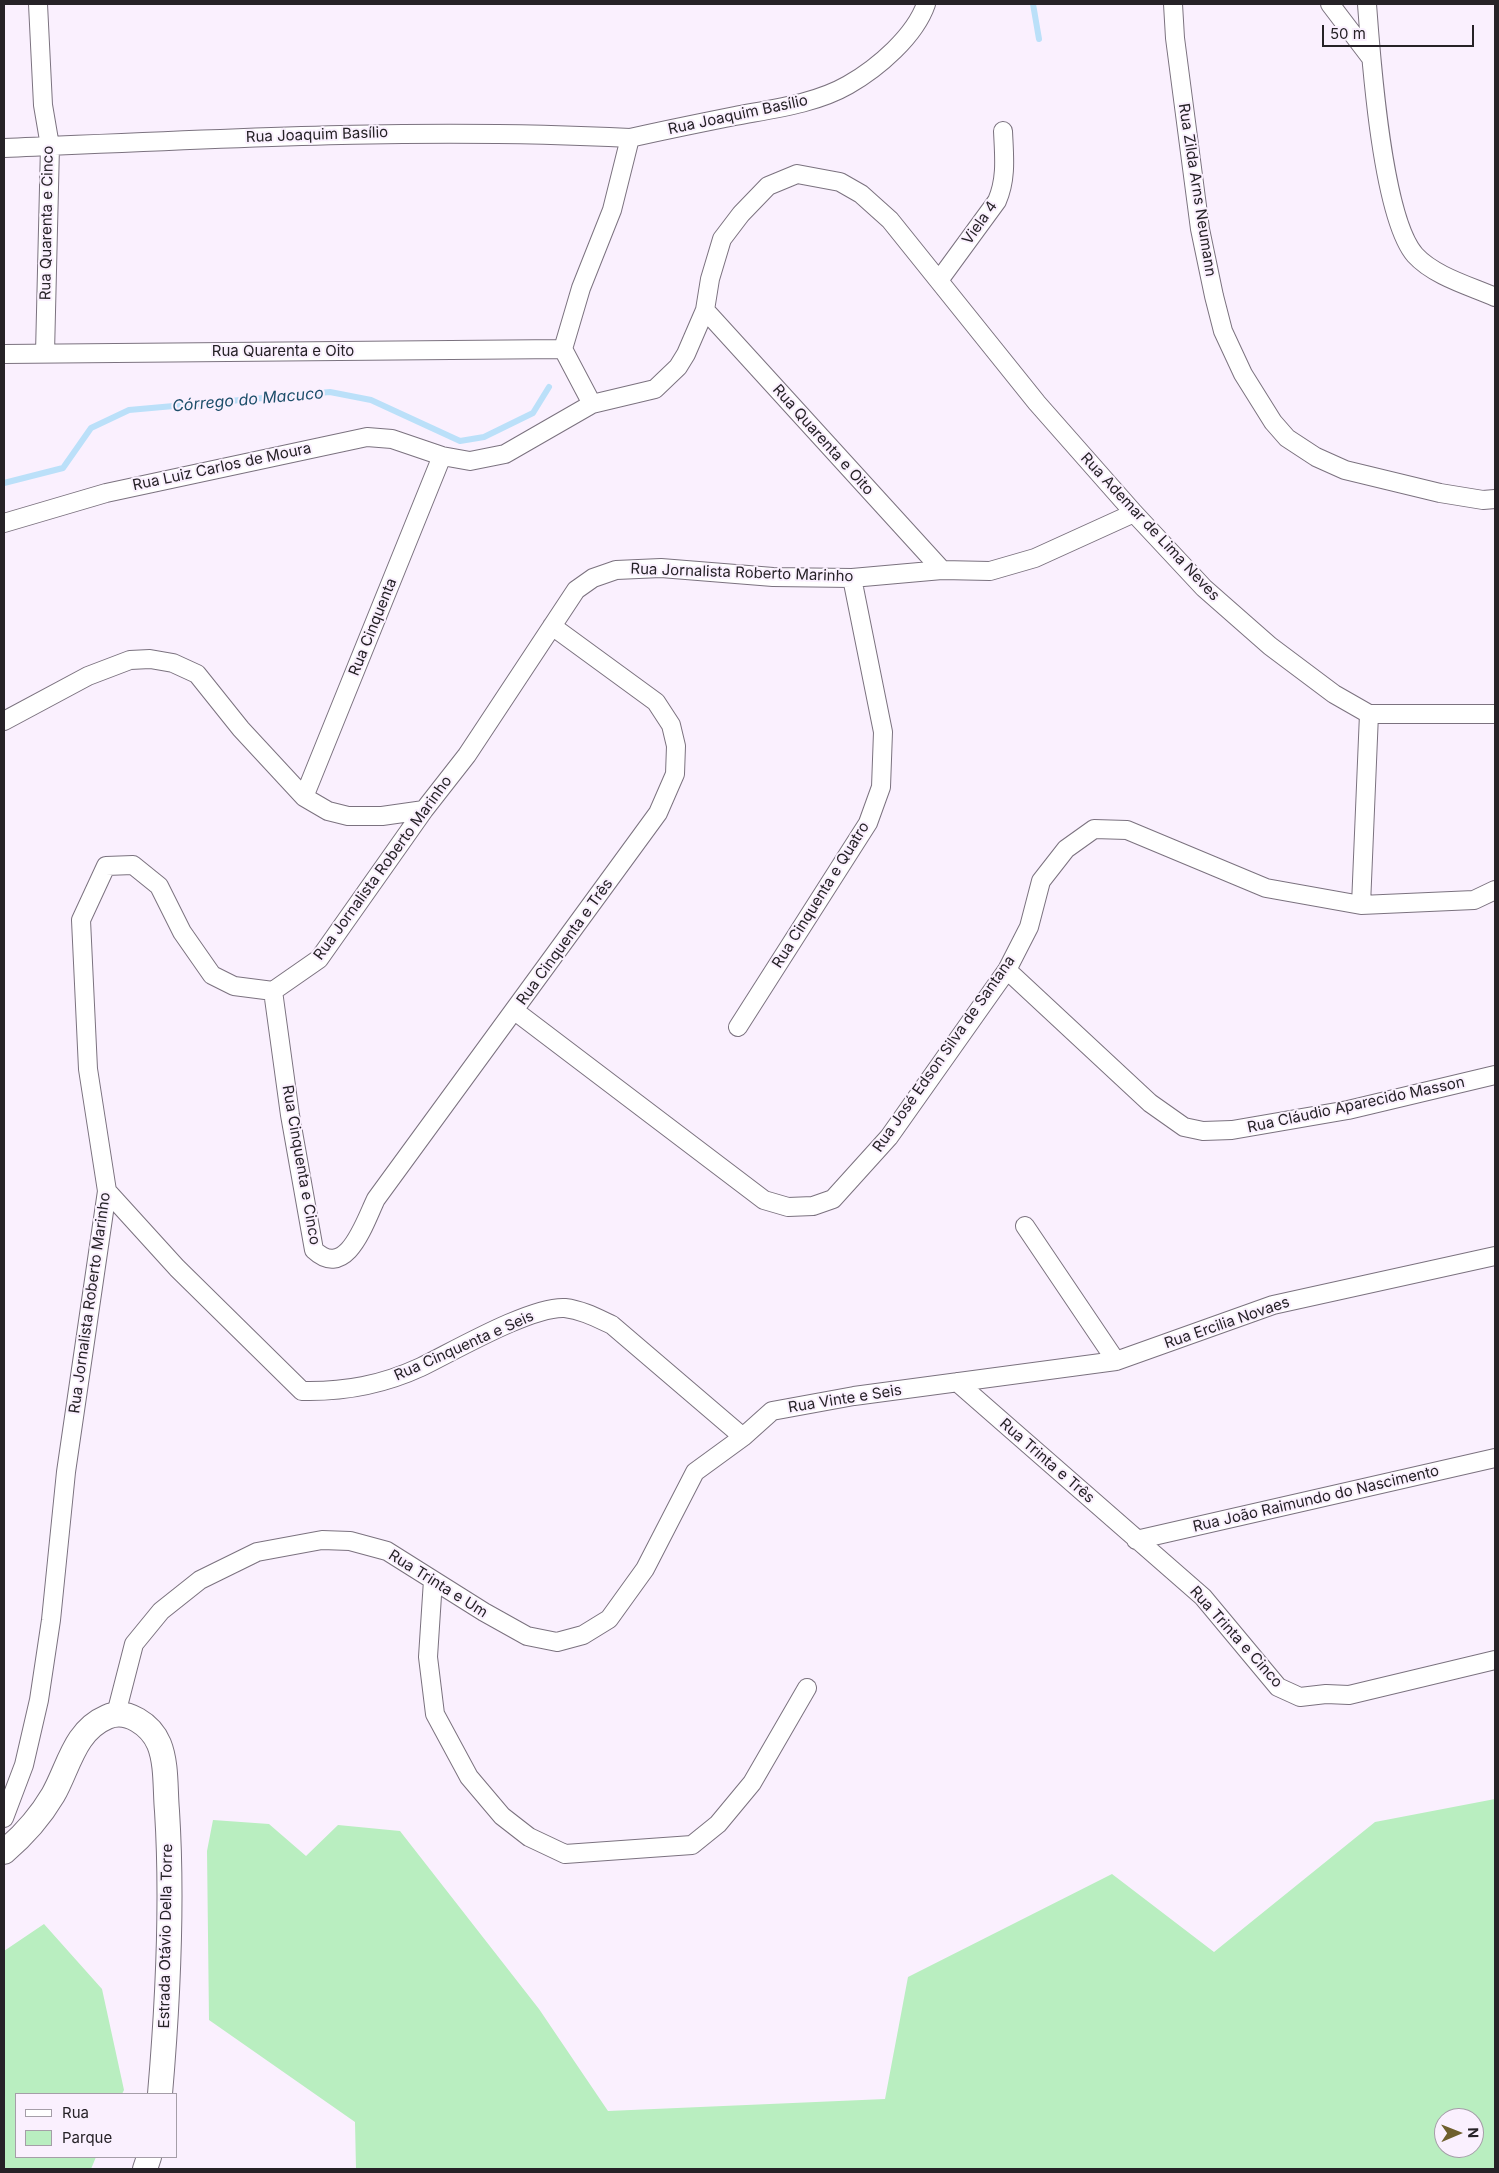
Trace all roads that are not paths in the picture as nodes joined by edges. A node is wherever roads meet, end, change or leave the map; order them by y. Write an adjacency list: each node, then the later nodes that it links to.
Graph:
1 (38, 4): 9 (street, Rua Quarenta e Cinco)
2 (926, 4): 8 (street, Rua Joaquim Basílio)
3 (1173, 4): 19 (street, Rua Zilda Arns Neumann)
4 (1330, 4): 6 (street)
5 (1367, 4): 6 (street)
6 (1371, 58): 12 (street)
7 (1003, 131): 11 (street, Viela 4)
8 (630, 138): 9 (street, Rua Joaquim Basílio); 14 (street)
9 (50, 146): 10 (street, Rua Joaquim Basílio); 15 (street, Rua Quarenta e Cinco)
10 (4, 148)
11 (940, 279): 13 (street, Rua Ademar de Lima Neves); 20 (street, Rua Ademar de Lima Neves)
12 (1495, 297)
13 (705, 310): 17 (street, Rua Luiz Carlos de Moura); 22 (street, Rua Quarenta e Oito)
14 (562, 349): 15 (street, Rua Quarenta e Oito); 17 (street)
15 (45, 353): 16 (street, Rua Quarenta e Oito)
16 (4, 354)
17 (592, 404): 18 (street, Rua Luiz Carlos de Moura)
18 (442, 456): 21 (street, Rua Luiz Carlos de Moura); 28 (street, Rua Cinquenta)
19 (1495, 499)
20 (1134, 513): 22 (street, Rua Jornalista Roberto Marinho); 25 (street, Rua Ademar de Lima Neves)
21 (4, 523)
22 (942, 570): 23 (street, Rua Jornalista Roberto Marinho)
23 (852, 578): 24 (street, Rua Jornalista Roberto Marinho); 35 (street, Rua Cinquenta e Quatro)
24 (552, 626): 29 (street, Rua Jornalista Roberto Marinho); 34 (street, Rua Cinquenta e Três)
25 (1369, 714): 26 (street, Rua Ademar de Lima Neves); 31 (street)
26 (1495, 714)
27 (4, 721): 28 (street)
28 (304, 797): 29 (street)
29 (424, 810): 33 (street, Rua Jornalista Roberto Marinho)
30 (1495, 890): 31 (street, Rua José Edson Silva de Santana)
31 (1361, 905): 32 (street, Rua José Edson Silva de Santana)
32 (1007, 970): 36 (street, Rua Cláudio Aparecido Masson); 38 (street, Rua José Edson Silva de Santana)
33 (273, 990): 34 (street, Rua Cinquenta e Cinco); 37 (street, Rua Jornalista Roberto Marinho)
34 (515, 1011): 38 (street, Rua Cinquenta e Três)
35 (738, 1027)
36 (1495, 1075)
37 (107, 1191): 43 (street, Rua Cinquenta e Seis); 50 (street, Rua Jornalista Roberto Marinho)
38 (833, 1199)
39 (1025, 1226): 41 (street)
40 (1495, 1256): 41 (street, Rua Ercilia Novaes)
41 (1116, 1361): 42 (street, Rua Ercilia Novaes)
42 (957, 1382): 43 (street, Rua Vinte e Seis); 45 (street, Rua Trinta e Três)
43 (743, 1437): 46 (street, Rua Trinta e Um)
44 (1495, 1458): 45 (street, Rua João Raimundo do Nascimento)
45 (1136, 1540): 47 (street, Rua Trinta e Cinco)
46 (433, 1580): 48 (street); 49 (street, Rua Trinta e Um)
47 (1495, 1660)
48 (807, 1688)
49 (116, 1714): 51 (main road); 52 (main road, Estrada Otávio Della Torre)
50 (4, 1818)
51 (4, 1852)
52 (160, 2093)

